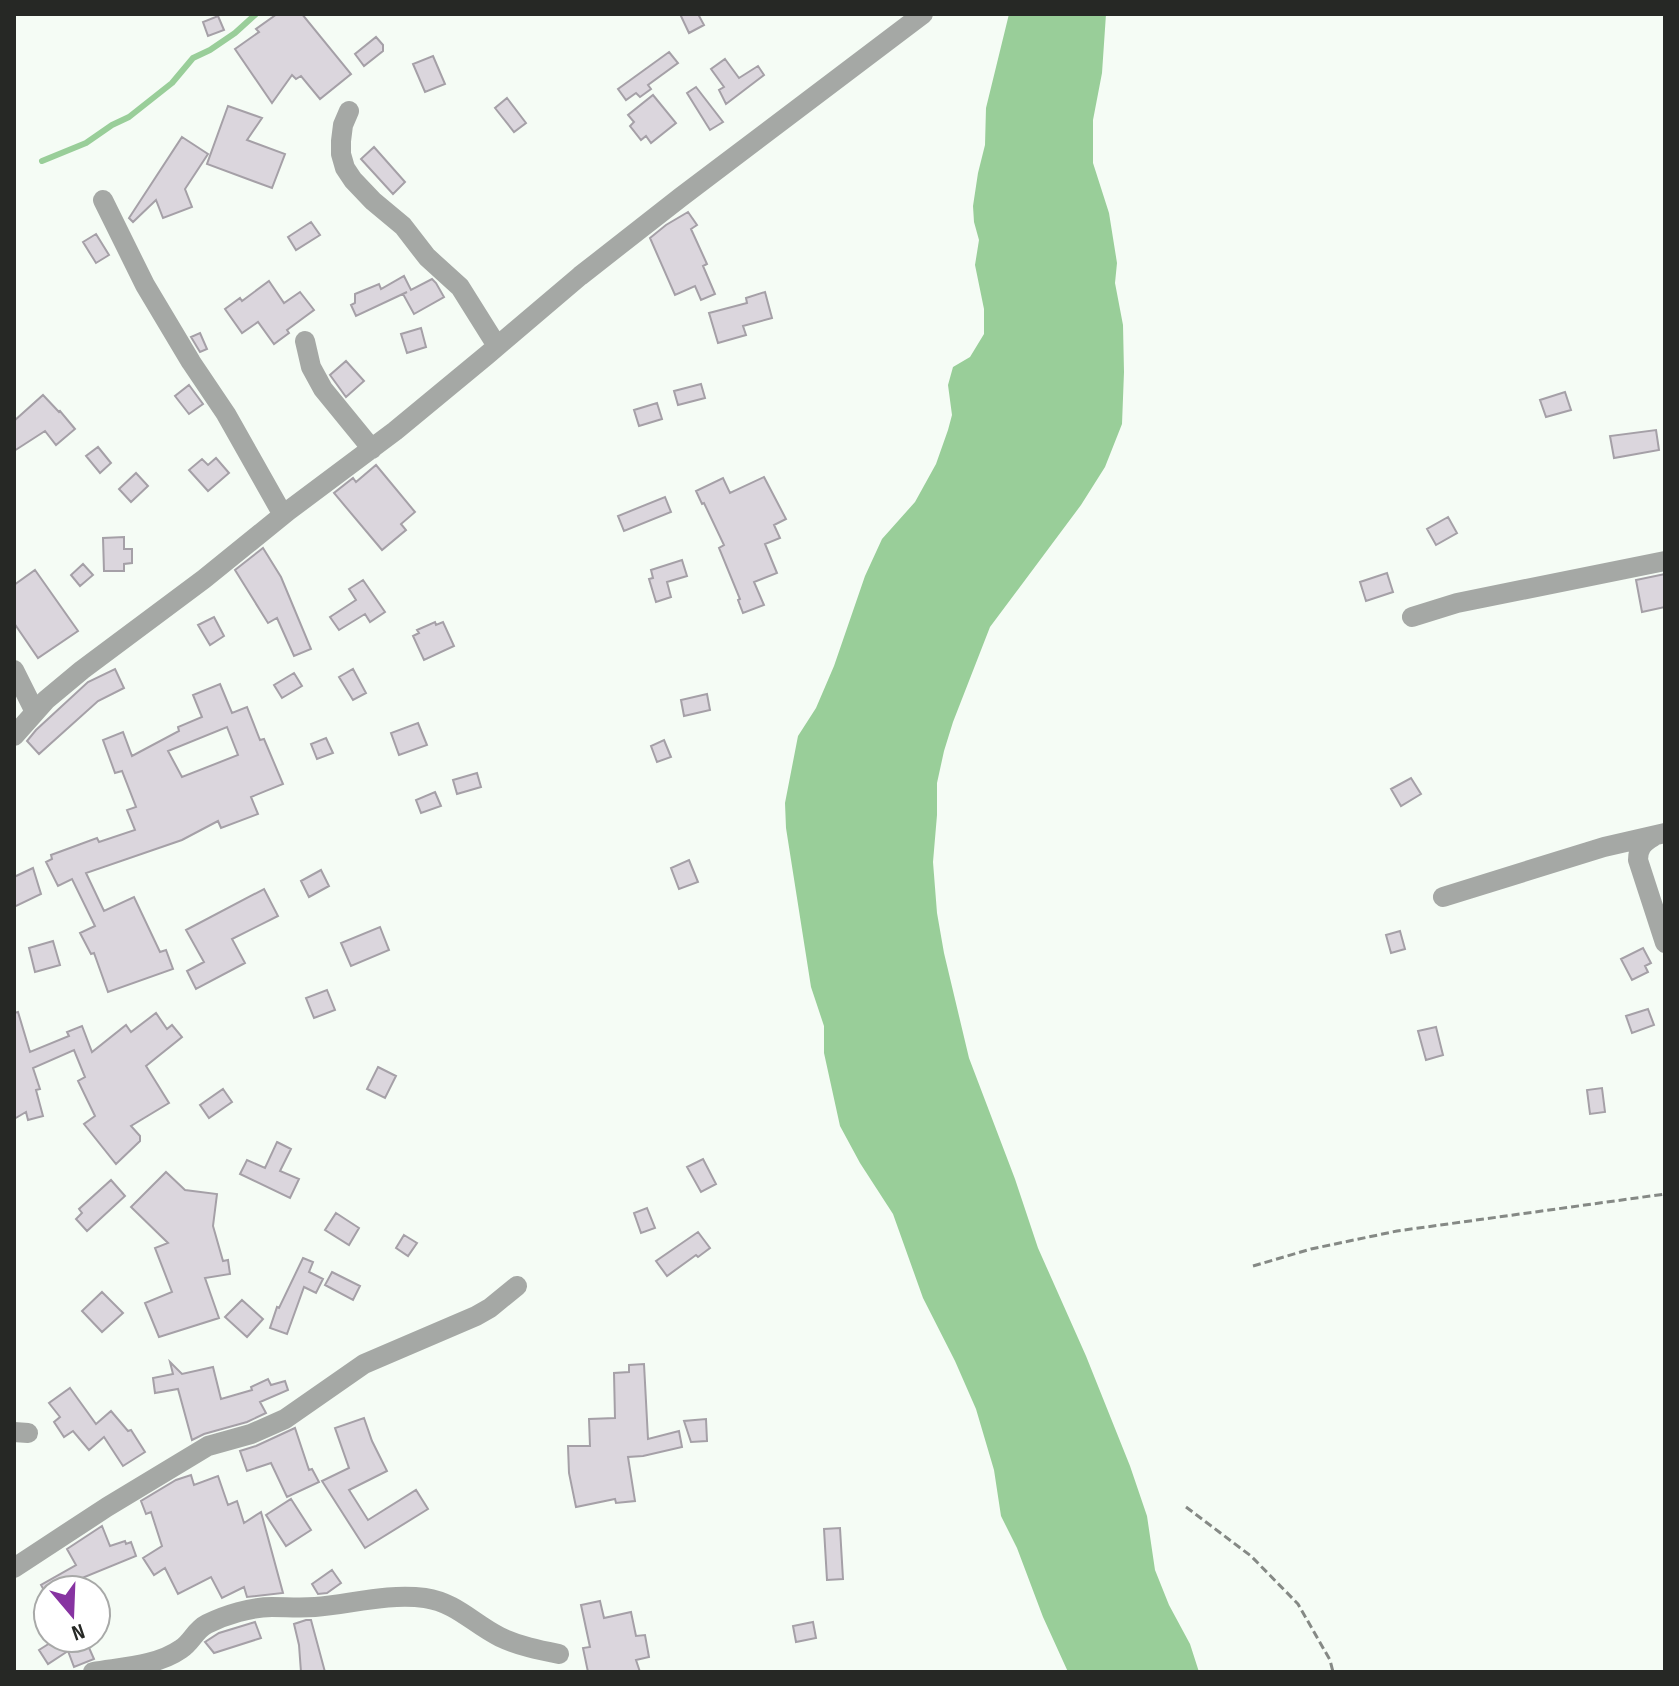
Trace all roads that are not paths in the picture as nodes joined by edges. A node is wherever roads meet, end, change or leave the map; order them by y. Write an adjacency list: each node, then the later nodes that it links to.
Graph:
1 (923, 14): 5 (street)
2 (349, 111): 5 (street)
3 (103, 200): 7 (street)
4 (305, 341): 6 (street)
5 (497, 346): 6 (street)
6 (372, 449): 7 (street)
7 (283, 515): 11 (street)
8 (1665, 561): 9 (street)
9 (1412, 617)
10 (14, 670): 11 (street)
11 (35, 712): 12 (street)
12 (14, 736)
13 (1659, 835): 14 (street); 15 (street)
14 (1443, 897)
15 (1665, 943)
16 (517, 1286): 17 (street)
17 (14, 1568)
18 (559, 1654): 19 (street)
19 (93, 1672)

